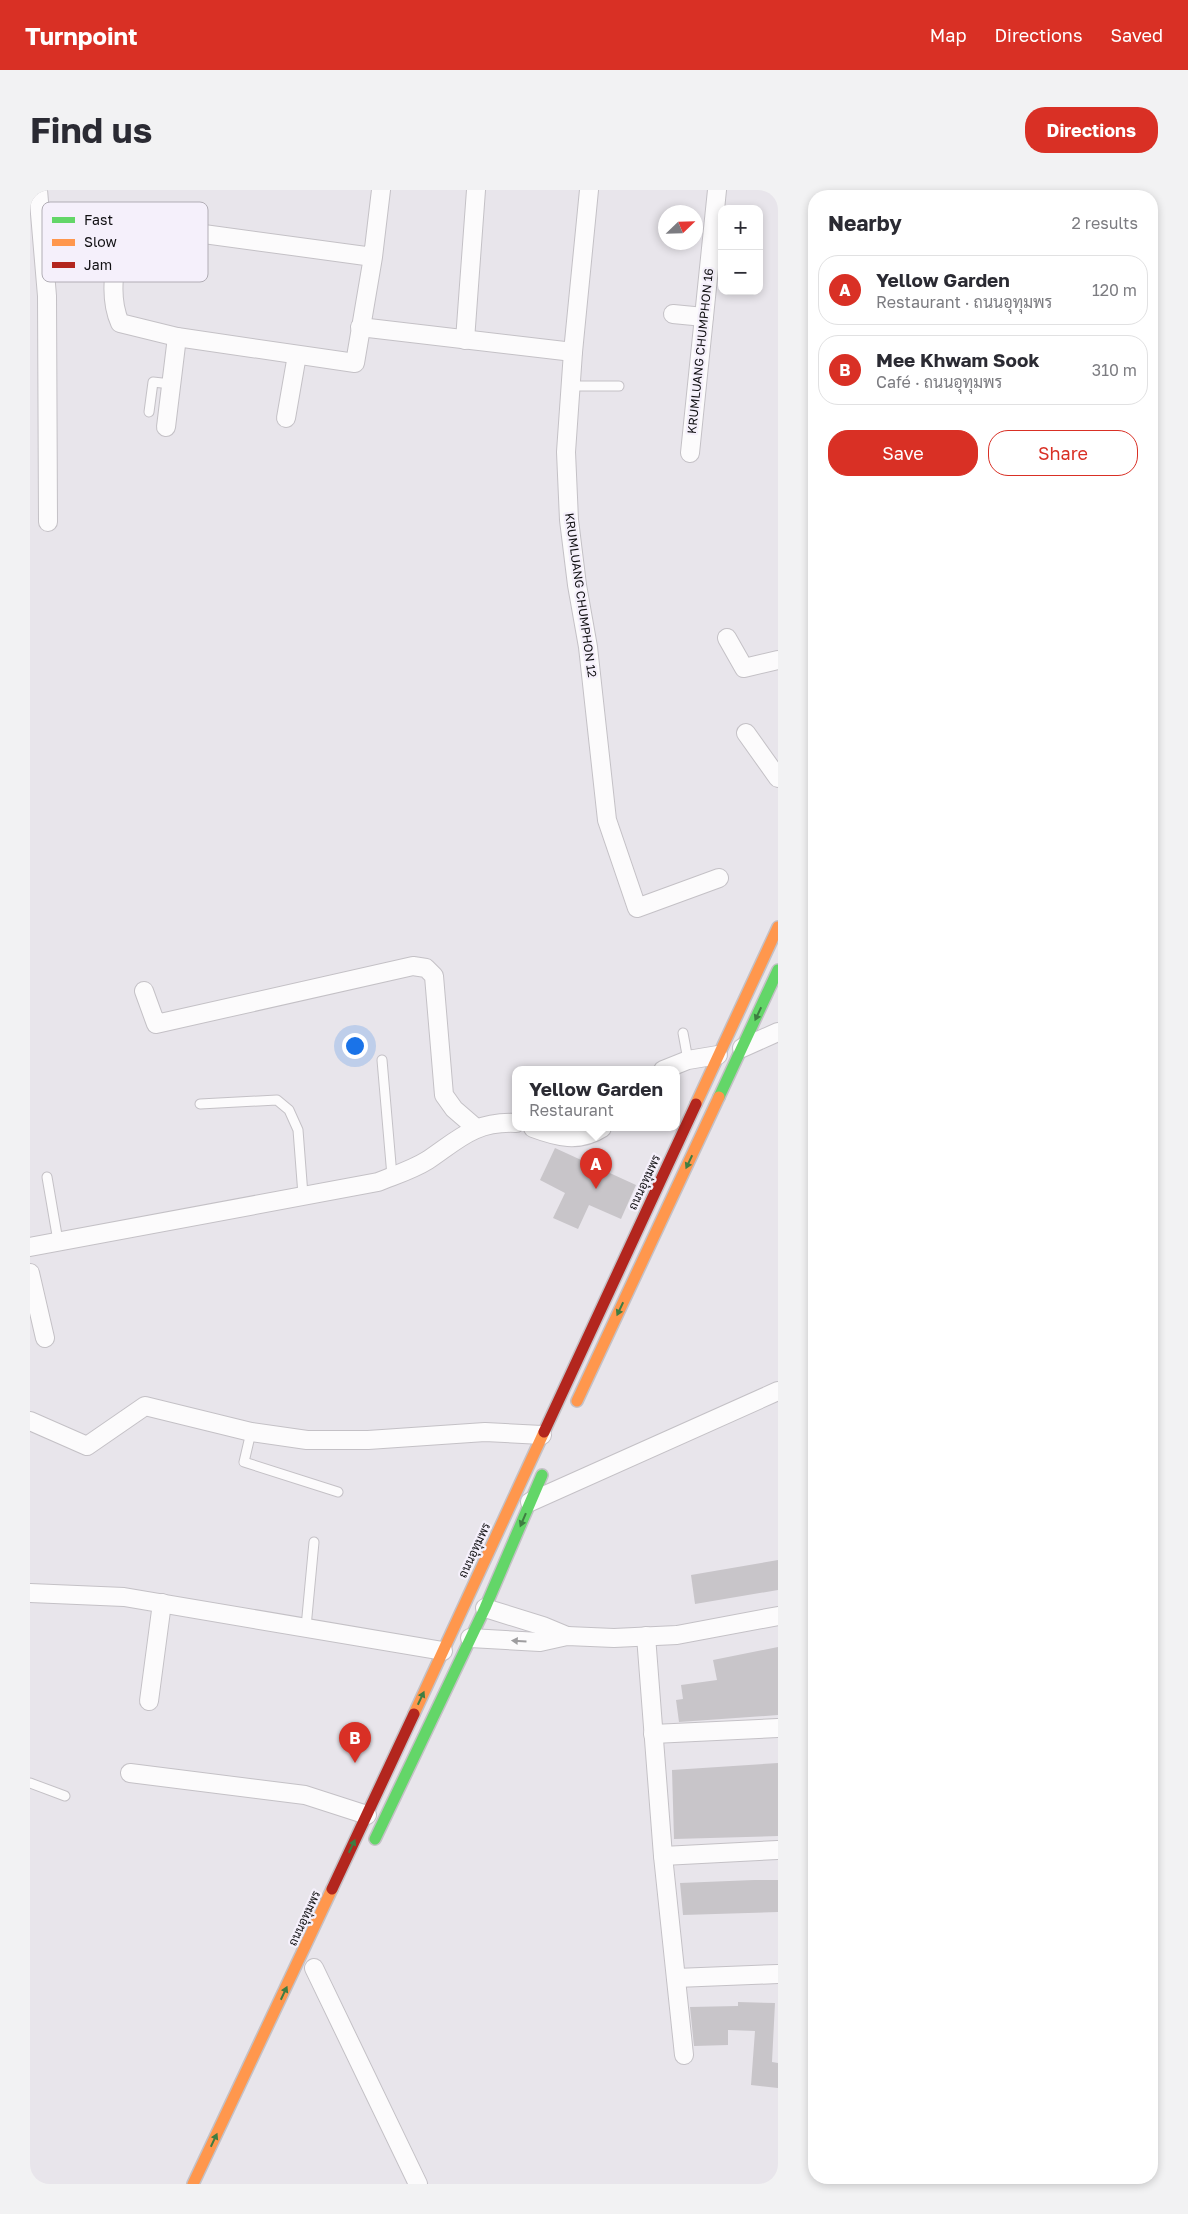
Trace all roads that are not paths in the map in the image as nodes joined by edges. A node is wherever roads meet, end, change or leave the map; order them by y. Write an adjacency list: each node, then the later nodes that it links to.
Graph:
1 (38, 190): 7 (street)
2 (381, 190): 8 (street)
3 (476, 190): 15 (street)
4 (589, 190): 16 (street, KRUMLUANG CHUMPHON 12)
5 (717, 190): 12 (street, KRUMLUANG CHUMPHON 16)
6 (208, 235): 8 (street)
7 (42, 237)
8 (373, 257): 13 (street)
9 (46, 282): 25 (street)
10 (115, 282): 14 (street)
11 (673, 314): 12 (street)
12 (704, 318): 24 (street, KRUMLUANG CHUMPHON 16)
13 (360, 327): 15 (street); 17 (street)
14 (177, 337): 17 (street); 18 (street)
15 (465, 340): 16 (street)
16 (573, 352): 19 (street, KRUMLUANG CHUMPHON 12)
17 (297, 355): 22 (street)
18 (171, 384): 21 (lane); 23 (street)
19 (571, 386): 20 (lane); 30 (street, KRUMLUANG CHUMPHON 12)
20 (619, 386)
21 (149, 412)
22 (286, 418)
23 (166, 426)
24 (690, 453)
25 (48, 522)
26 (726, 638): 27 (street)
27 (778, 660)
28 (746, 733): 29 (street)
29 (778, 778)
30 (719, 878)
31 (778, 927): 37 (street, ถนนอุทุมพร)
32 (778, 970): 36 (street, one-way to 36)
33 (144, 991): 43 (street)
34 (778, 1032): 36 (street)
35 (683, 1033): 39 (lane)
36 (742, 1048): 37 (street); 54 (street, one-way to 54)
37 (718, 1055): 39 (street); 57 (street, ถนนอุทุมพร)
38 (382, 1060): 46 (lane)
39 (688, 1060): 40 (street)
40 (673, 1066)
41 (200, 1104): 48 (lane)
42 (512, 1122): 43 (street)
43 (476, 1128): 46 (street)
44 (542, 1131): 45 (street)
45 (596, 1131)
46 (392, 1176): 48 (street)
47 (47, 1177): 49 (lane)
48 (303, 1195): 49 (street)
49 (58, 1241): 50 (street)
50 (30, 1247)
51 (30, 1273): 52 (street)
52 (45, 1338)
53 (778, 1391): 60 (street)
54 (571, 1414)
55 (30, 1421): 56 (street)
56 (251, 1432): 57 (street); 59 (lane)
57 (542, 1435): 70 (street, ถนนอุทุมพร)
58 (546, 1467): 60 (street)
59 (338, 1492)
60 (530, 1502): 64 (street, one-way to 64)
61 (314, 1542): 66 (lane)
62 (30, 1593): 63 (street)
63 (162, 1603): 66 (street); 71 (street)
64 (485, 1608): 67 (street); 69 (street)
65 (778, 1616): 68 (street)
66 (306, 1628): 70 (street)
67 (567, 1636): 68 (street); 69 (street, one-way to 69)
68 (646, 1636): 73 (street)
69 (470, 1638): 79 (street)
70 (443, 1651): 77 (street, ถนนอุทุมพร, one-way to 70)
71 (149, 1701)
72 (778, 1728): 73 (street)
73 (653, 1734): 80 (street)
74 (130, 1774): 77 (street)
75 (30, 1783): 76 (lane)
76 (65, 1796)
77 (367, 1815): 86 (street, ถนนอุทุมพร, one-way to 77)
78 (778, 1850): 80 (street)
79 (368, 1852)
80 (663, 1856): 83 (street)
81 (316, 1963): 84 (street); 87 (street)
82 (778, 1974): 83 (street)
83 (676, 1978): 85 (street)
84 (306, 1985)
85 (684, 2054)
86 (193, 2184)
87 (418, 2184)

